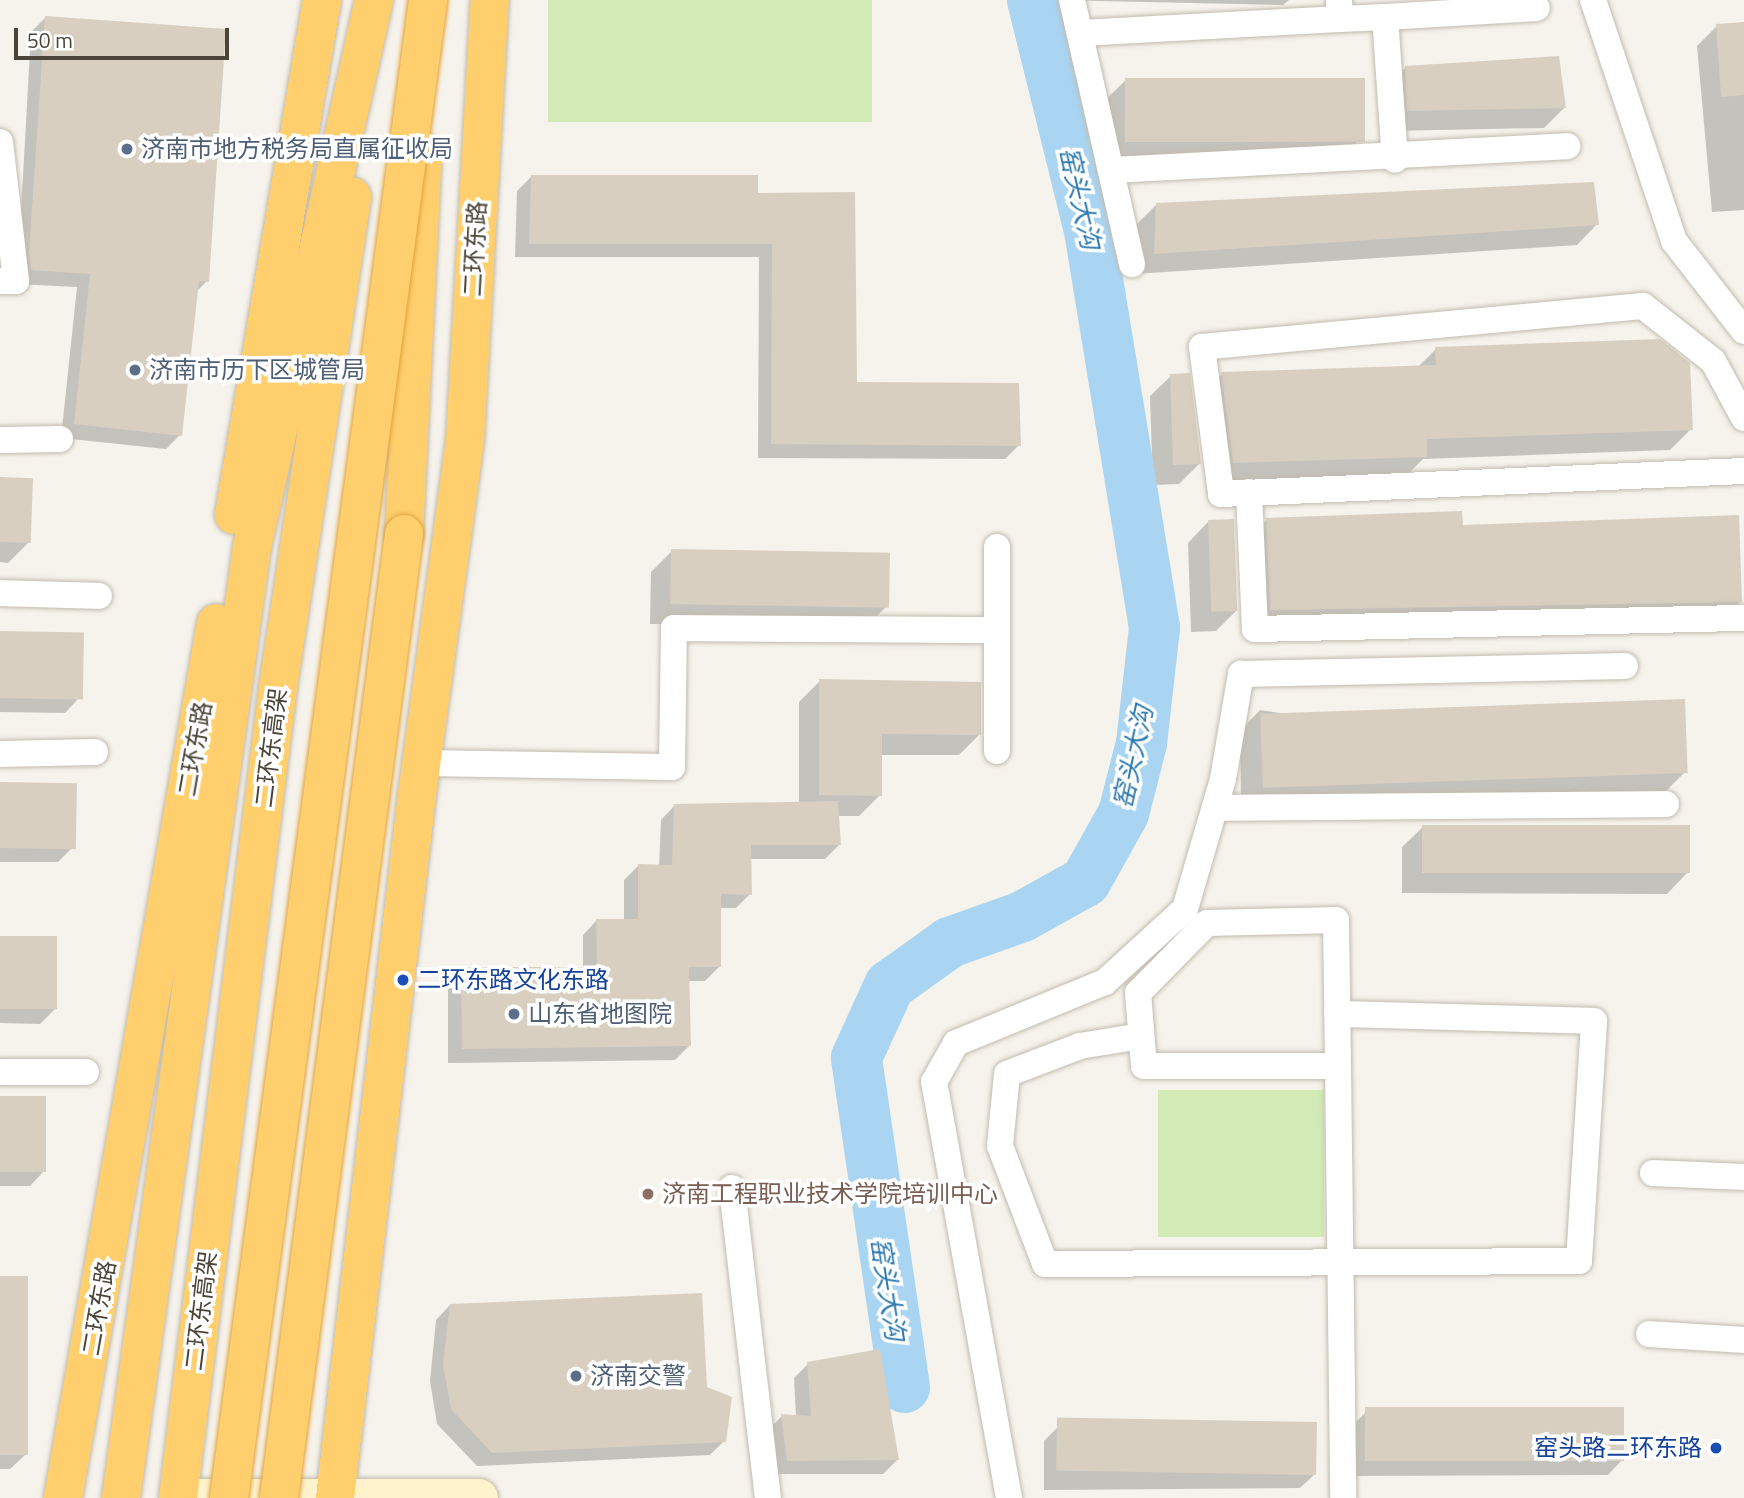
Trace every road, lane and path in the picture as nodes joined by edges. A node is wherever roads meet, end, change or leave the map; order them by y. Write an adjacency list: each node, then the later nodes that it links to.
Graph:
1 (322, 0): 48 (highway, 二环东路)
2 (376, 0): 46 (highway); 51 (highway, 二环东高架)
3 (429, 0): 52 (highway, bridge); 53 (highway, bridge)
4 (490, 0): 32 (highway, 二环东路)
5 (1072, 0): 10 (street)
6 (1593, 0): 17 (street)
7 (1537, 8): 9 (street)
8 (1339, 10): 9 (street); 10 (street)
9 (1385, 17): 13 (street)
10 (1080, 33): 14 (street)
11 (0, 142): 16 (street)
12 (1567, 146): 13 (street)
13 (1395, 160): 14 (street)
14 (1111, 170): 15 (street)
15 (1132, 264)
16 (0, 281)
17 (1744, 331)
18 (1744, 418): 22 (street)
19 (60, 439): 20 (street)
20 (0, 440)
21 (1744, 471): 22 (street)
22 (1249, 492): 26 (street)
23 (997, 547): 27 (street)
24 (0, 593): 25 (street)
25 (99, 596)
26 (1744, 618)
27 (998, 630): 29 (street); 32 (street)
28 (1625, 666): 34 (street)
29 (998, 751)
30 (95, 752): 31 (street)
31 (0, 754)
32 (421, 763): 47 (highway, 二环东路)
33 (1666, 804): 34 (street)
34 (1215, 808): 56 (street)
35 (1337, 1014): 36 (street); 37 (street); 43 (street)
36 (1141, 1036): 37 (street); 43 (street)
37 (1338, 1066): 43 (street)
38 (0, 1072): 39 (street)
39 (86, 1072)
40 (1653, 1173): 41 (street)
41 (1744, 1177)
42 (732, 1188): 55 (street)
43 (1340, 1263): 57 (street)
44 (1649, 1334): 45 (street)
45 (1744, 1340)
46 (137, 1410): 49 (highway); 50 (highway)
47 (335, 1497): 51 (main road); 54 (main road)
48 (64, 1498)
49 (107, 1498)
50 (121, 1498)
51 (179, 1498)
52 (229, 1498)
53 (279, 1498)
54 (479, 1498)
55 (768, 1498)
56 (1009, 1498)
57 (1343, 1498)

